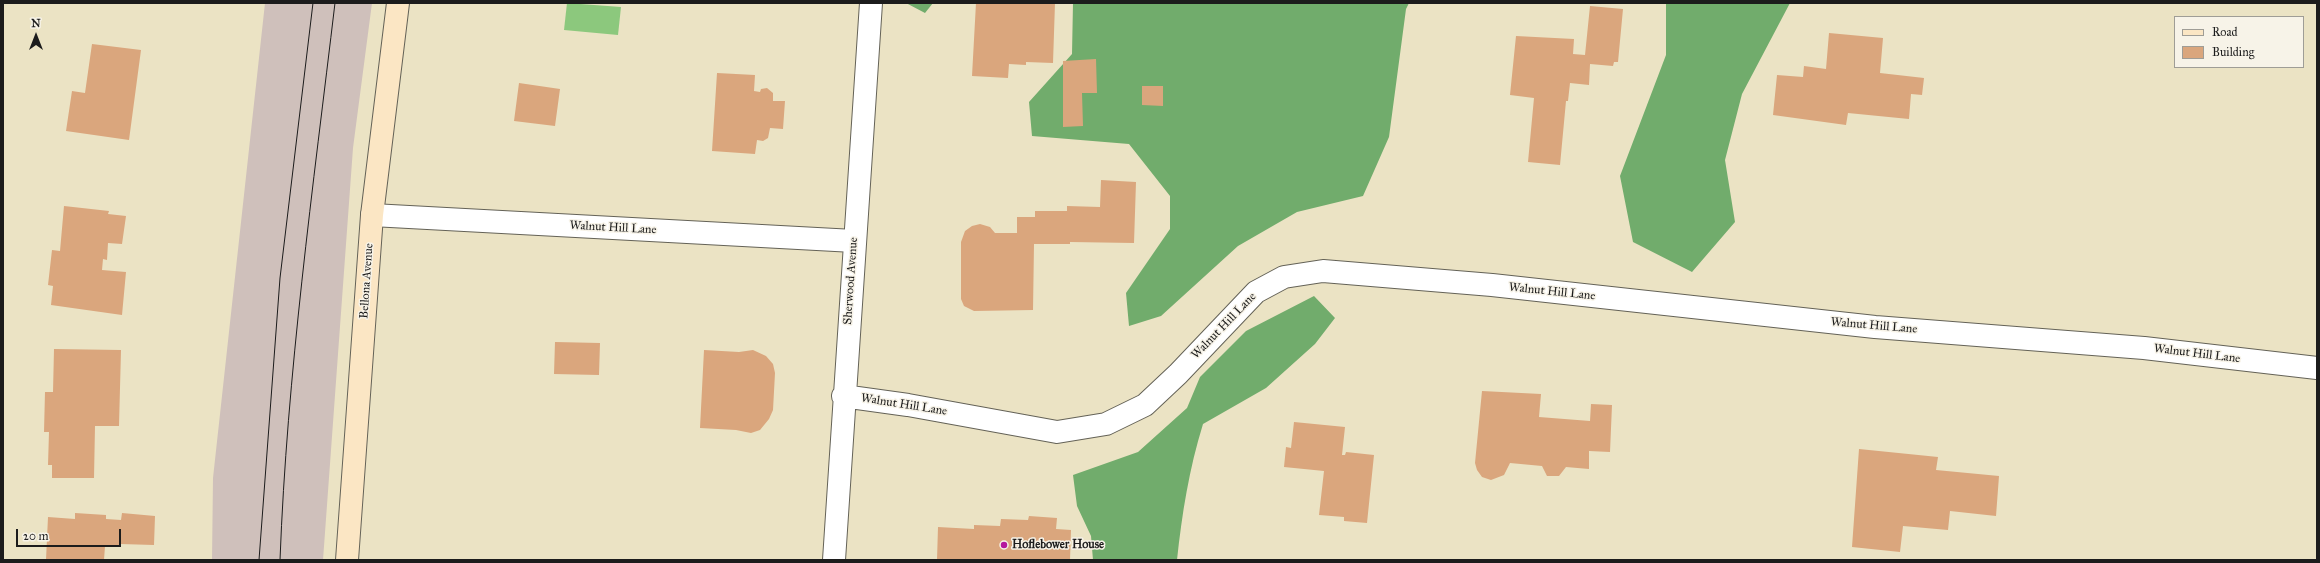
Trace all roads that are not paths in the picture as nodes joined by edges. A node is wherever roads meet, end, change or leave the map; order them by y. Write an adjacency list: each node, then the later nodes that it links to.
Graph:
1 (398, 3): 3 (street, Bellona Avenue)
2 (872, 3): 4 (street, Sherwood Avenue)
3 (372, 215): 4 (street, Walnut Hill Lane); 7 (street, Bellona Avenue)
4 (854, 241): 6 (street, Sherwood Avenue)
5 (2317, 368): 6 (street, Walnut Hill Lane)
6 (843, 396): 8 (street, Sherwood Avenue)
7 (347, 560)
8 (834, 560)

